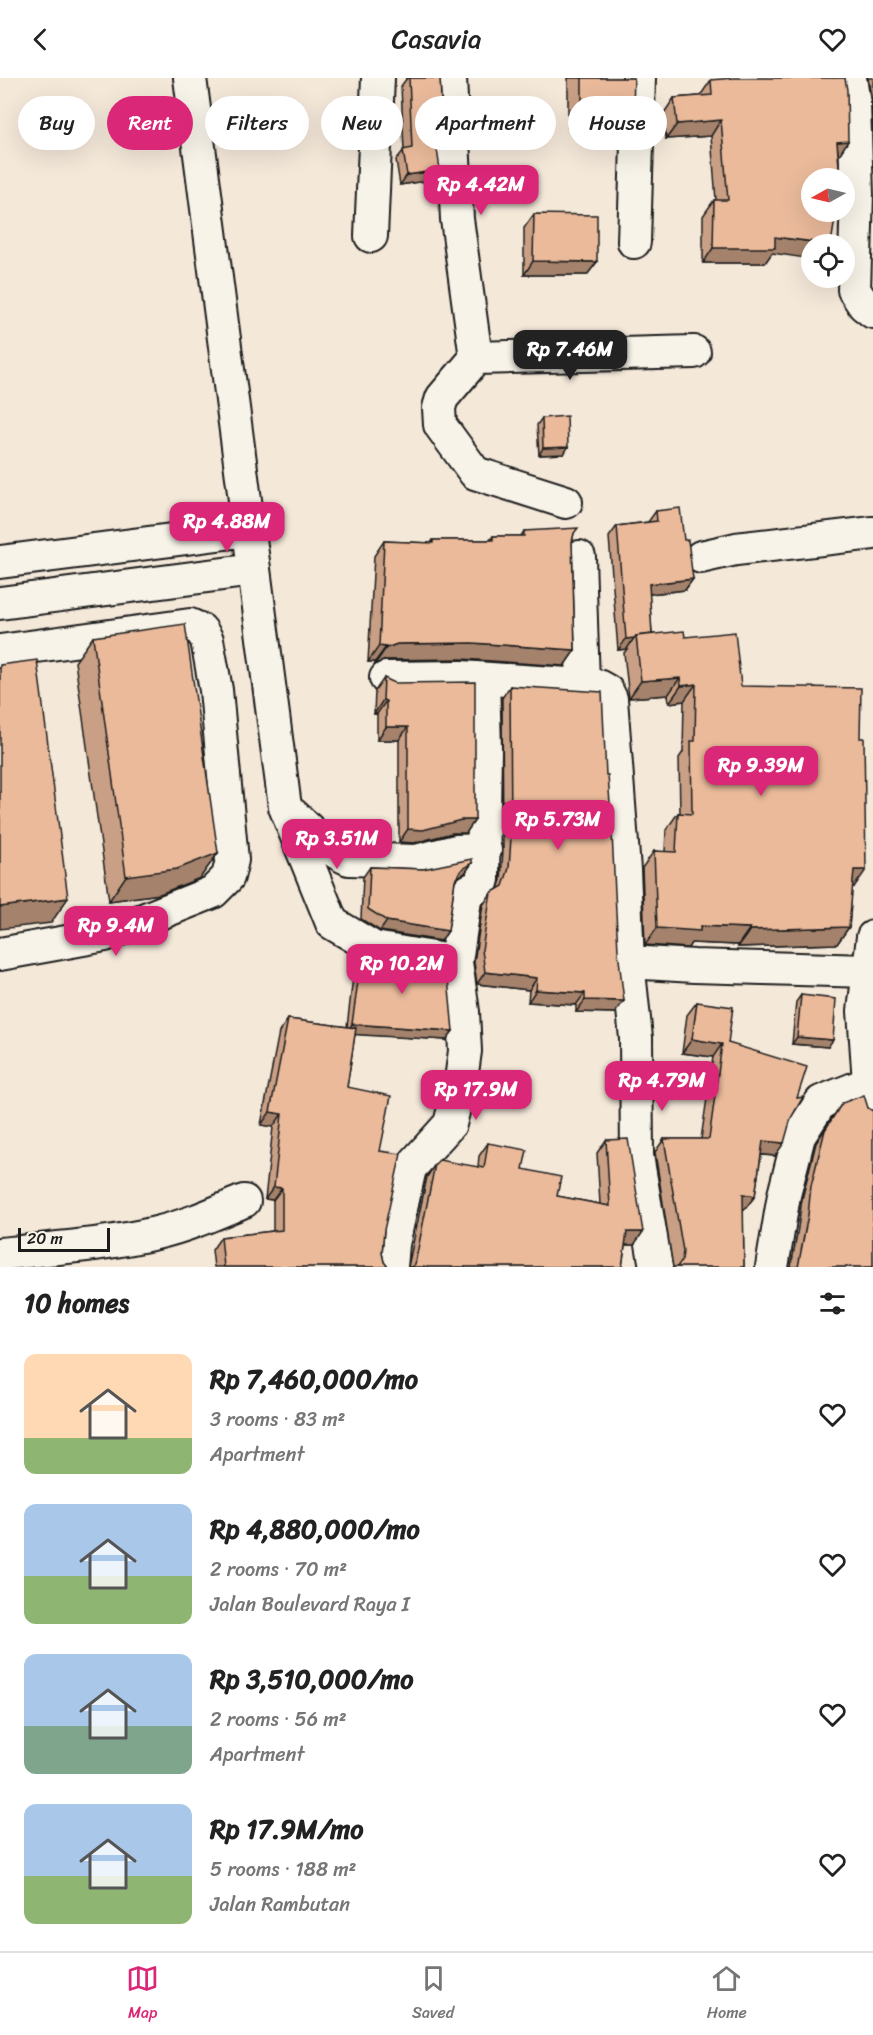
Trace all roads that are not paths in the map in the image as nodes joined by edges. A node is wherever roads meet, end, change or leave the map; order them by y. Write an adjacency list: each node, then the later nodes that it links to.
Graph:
1 (190, 78): 12 (street)
2 (378, 78): 6 (street)
3 (450, 78): 10 (street)
4 (639, 78): 7 (street)
5 (850, 78): 8 (street)
6 (370, 236)
7 (634, 242)
8 (873, 312)
9 (694, 352): 10 (street)
10 (476, 358): 11 (street)
11 (566, 502)
12 (249, 530): 16 (street); 17 (street)
13 (873, 533): 15 (street)
14 (579, 556): 22 (street)
15 (701, 557)
16 (0, 562)
17 (254, 570): 18 (street); 23 (street)
18 (0, 603)
19 (0, 651): 26 (street)
20 (386, 678): 21 (street)
21 (483, 679): 22 (street); 24 (street)
22 (583, 685): 28 (street)
23 (285, 807): 24 (street); 27 (street)
24 (485, 850): 27 (street)
25 (873, 937): 29 (street)
26 (0, 954)
27 (456, 962): 33 (street)
28 (628, 962): 29 (street); 34 (street)
29 (868, 971): 30 (street)
30 (871, 1096): 35 (street)
31 (244, 1201): 32 (street)
32 (0, 1254)
33 (392, 1267)
34 (656, 1267)
35 (772, 1267)

